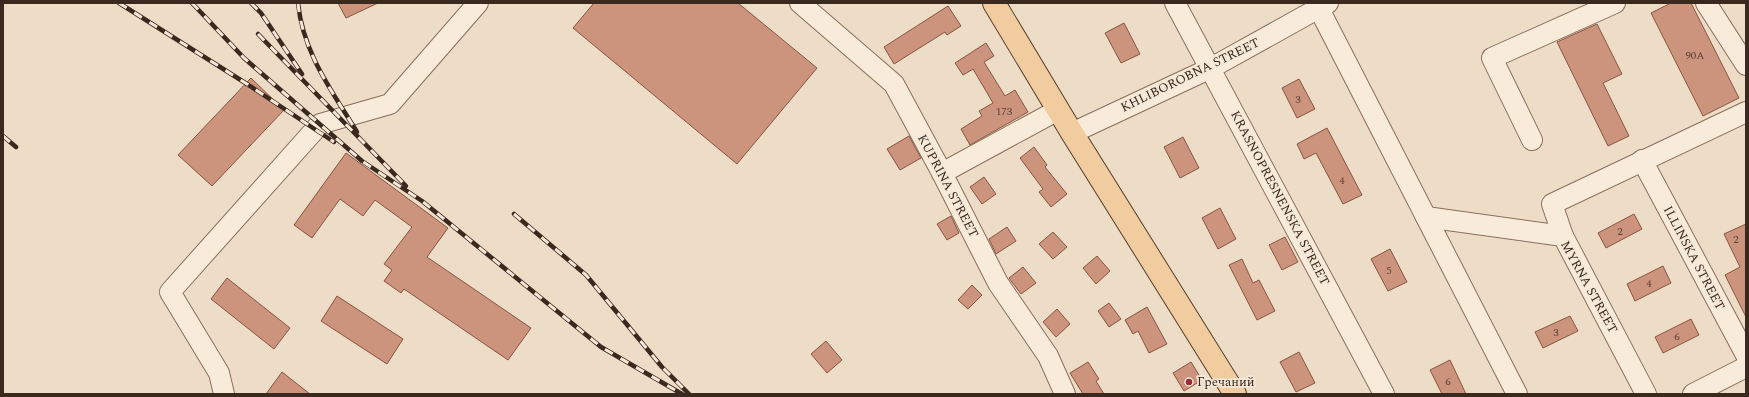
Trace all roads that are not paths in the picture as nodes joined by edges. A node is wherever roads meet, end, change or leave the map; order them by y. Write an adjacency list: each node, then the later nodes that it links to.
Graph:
1 (478, 3): 20 (street)
2 (800, 3): 15 (street, KUPRINA STREET)
3 (994, 3): 10 (main road)
4 (1175, 3): 9 (street, KRASNOPRESNENSKA STREET)
5 (1615, 3): 13 (street)
6 (1706, 3): 8 (street)
7 (1321, 5): 9 (street, KHLIBOROBNA STREET); 16 (street)
8 (1746, 65)
9 (1211, 68): 12 (street, KHLIBOROBNA STREET); 23 (street, KRASNOPRESNENSKA STREET)
10 (1058, 110): 12 (main road); 15 (street)
11 (1746, 112): 14 (street)
12 (1072, 133): 22 (main road)
13 (1532, 140)
14 (1642, 160): 17 (street); 18 (street, ILLINSKA STREET)
15 (942, 173): 21 (street, KUPRINA STREET)
16 (1426, 217): 17 (street, MYRNA STREET); 24 (street)
17 (1563, 236): 25 (street, MYRNA STREET)
18 (1746, 355)
19 (1746, 367): 26 (street)
20 (224, 394)
21 (1065, 394)
22 (1235, 394)
23 (1384, 394)
24 (1517, 394)
25 (1646, 394)
26 (1693, 394)

